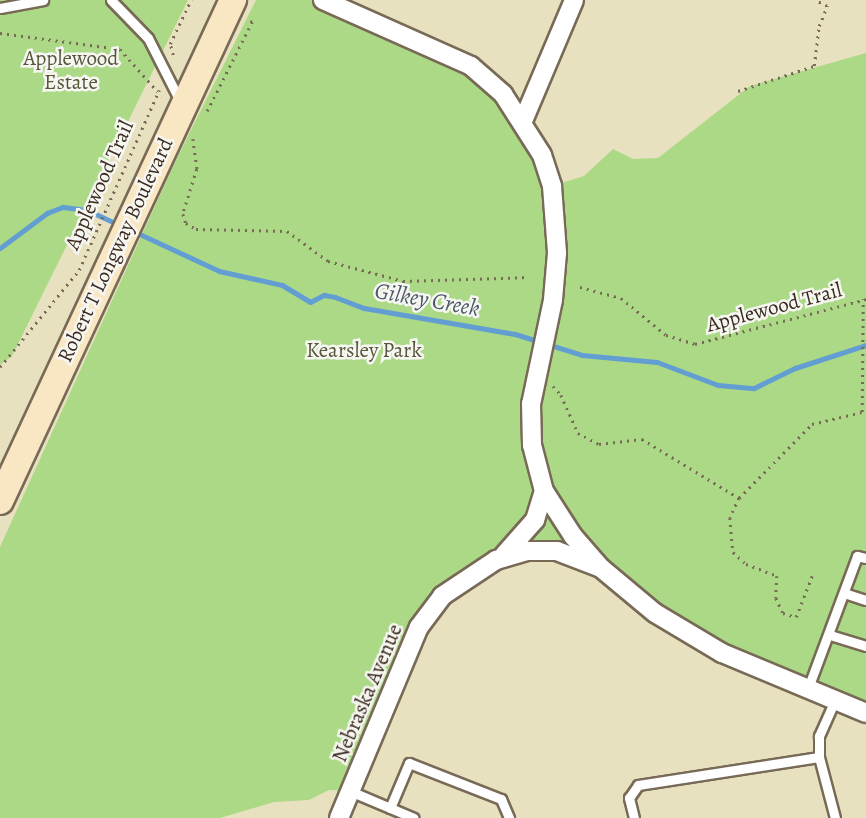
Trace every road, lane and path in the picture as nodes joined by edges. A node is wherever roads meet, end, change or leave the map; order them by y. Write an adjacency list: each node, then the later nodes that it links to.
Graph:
1 (43, 0): 8 (lane)
2 (111, 0): 10 (lane)
3 (191, 0): 10 (path, Applewood Trail)
4 (323, 0): 14 (street)
5 (574, 0): 14 (street)
6 (814, 0): 11 (path)
7 (230, 5): 13 (street, Robert T Longway Boulevard); 13 (path)
8 (0, 8)
9 (0, 33): 12 (path)
10 (168, 72): 12 (path, Applewood Trail); 13 (lane)
11 (738, 91)
12 (158, 92): 16 (path, Applewood Trail)
13 (193, 111): 16 (street, Robert T Longway Boulevard)
14 (523, 121): 23 (street)
15 (199, 127): 17 (path)
16 (114, 222): 21 (path, Applewood Trail); 25 (street, Robert T Longway Boulevard)
17 (528, 277)
18 (580, 287): 19 (path, Applewood Trail)
19 (864, 299): 20 (path)
20 (866, 316): 24 (path)
21 (0, 367)
22 (550, 384): 24 (path)
23 (544, 491): 27 (street); 28 (street)
24 (739, 498): 29 (path)
25 (0, 501)
26 (866, 558): 30 (lane)
27 (496, 561): 28 (street, Nebraska Avenue); 38 (street, Nebraska Avenue)
28 (601, 568): 34 (street)
29 (812, 576)
30 (844, 593): 31 (lane); 32 (lane)
31 (866, 600)
32 (830, 635): 33 (lane); 34 (lane)
33 (866, 646)
34 (807, 688): 35 (street)
35 (835, 700): 36 (street); 37 (lane)
36 (866, 713)
37 (819, 757): 43 (lane); 44 (lane)
38 (350, 791): 39 (lane); 40 (street, Nebraska Avenue)
39 (390, 808): 41 (lane); 42 (lane)
40 (339, 818)
41 (414, 818)
42 (509, 818)
43 (634, 818)
44 (835, 818)

